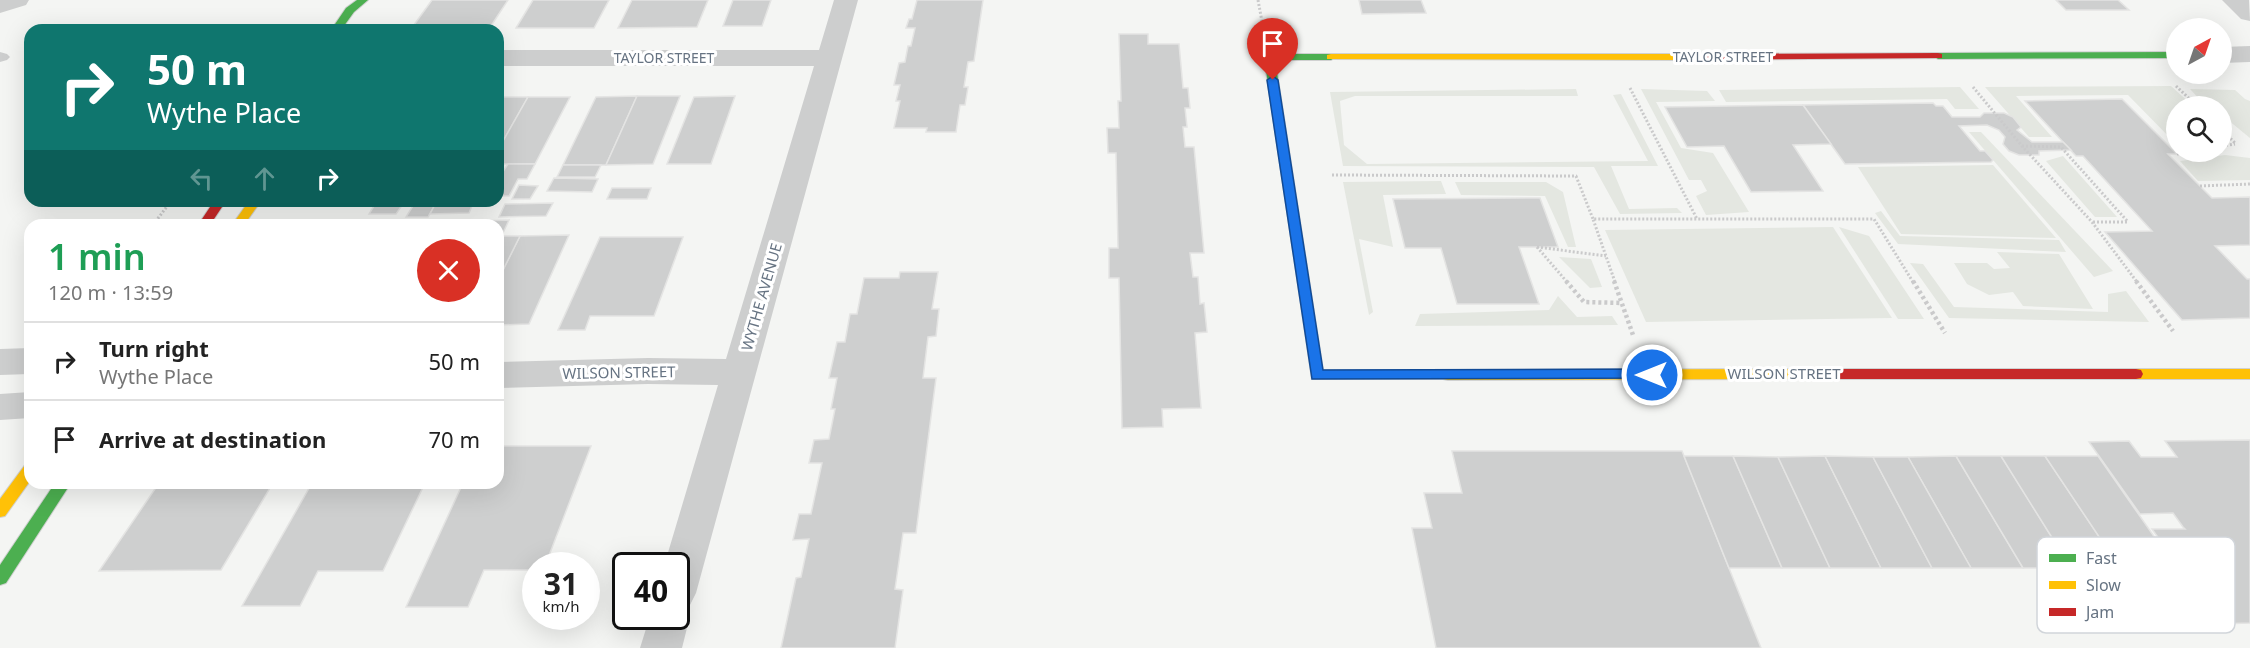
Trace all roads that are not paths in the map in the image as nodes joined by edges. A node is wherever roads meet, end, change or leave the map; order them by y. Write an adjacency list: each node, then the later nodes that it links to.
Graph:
1 (17, 0): 5 (street)
2 (363, 0): 7 (street)
3 (846, 0): 12 (street, WYTHE AVENUE)
4 (2234, 0): 6 (street)
5 (0, 6)
6 (2250, 14)
7 (340, 24)
8 (2250, 54): 10 (street)
9 (2166, 55): 16 (street, TAYLOR STREET)
10 (2232, 55)
11 (504, 58): 12 (street, TAYLOR STREET)
12 (830, 58): 13 (street, WYTHE AVENUE)
13 (740, 372): 15 (street, WILSON STREET); 22 (street, WYTHE AVENUE)
14 (2250, 374): 16 (street, WILSON STREET)
15 (504, 375)
16 (1317, 375)
17 (24, 405): 18 (street)
18 (0, 407)
19 (24, 477): 21 (street)
20 (59, 489): 23 (street)
21 (0, 511)
22 (688, 552)
23 (0, 578)
24 (666, 630): 25 (street)
25 (661, 648)

